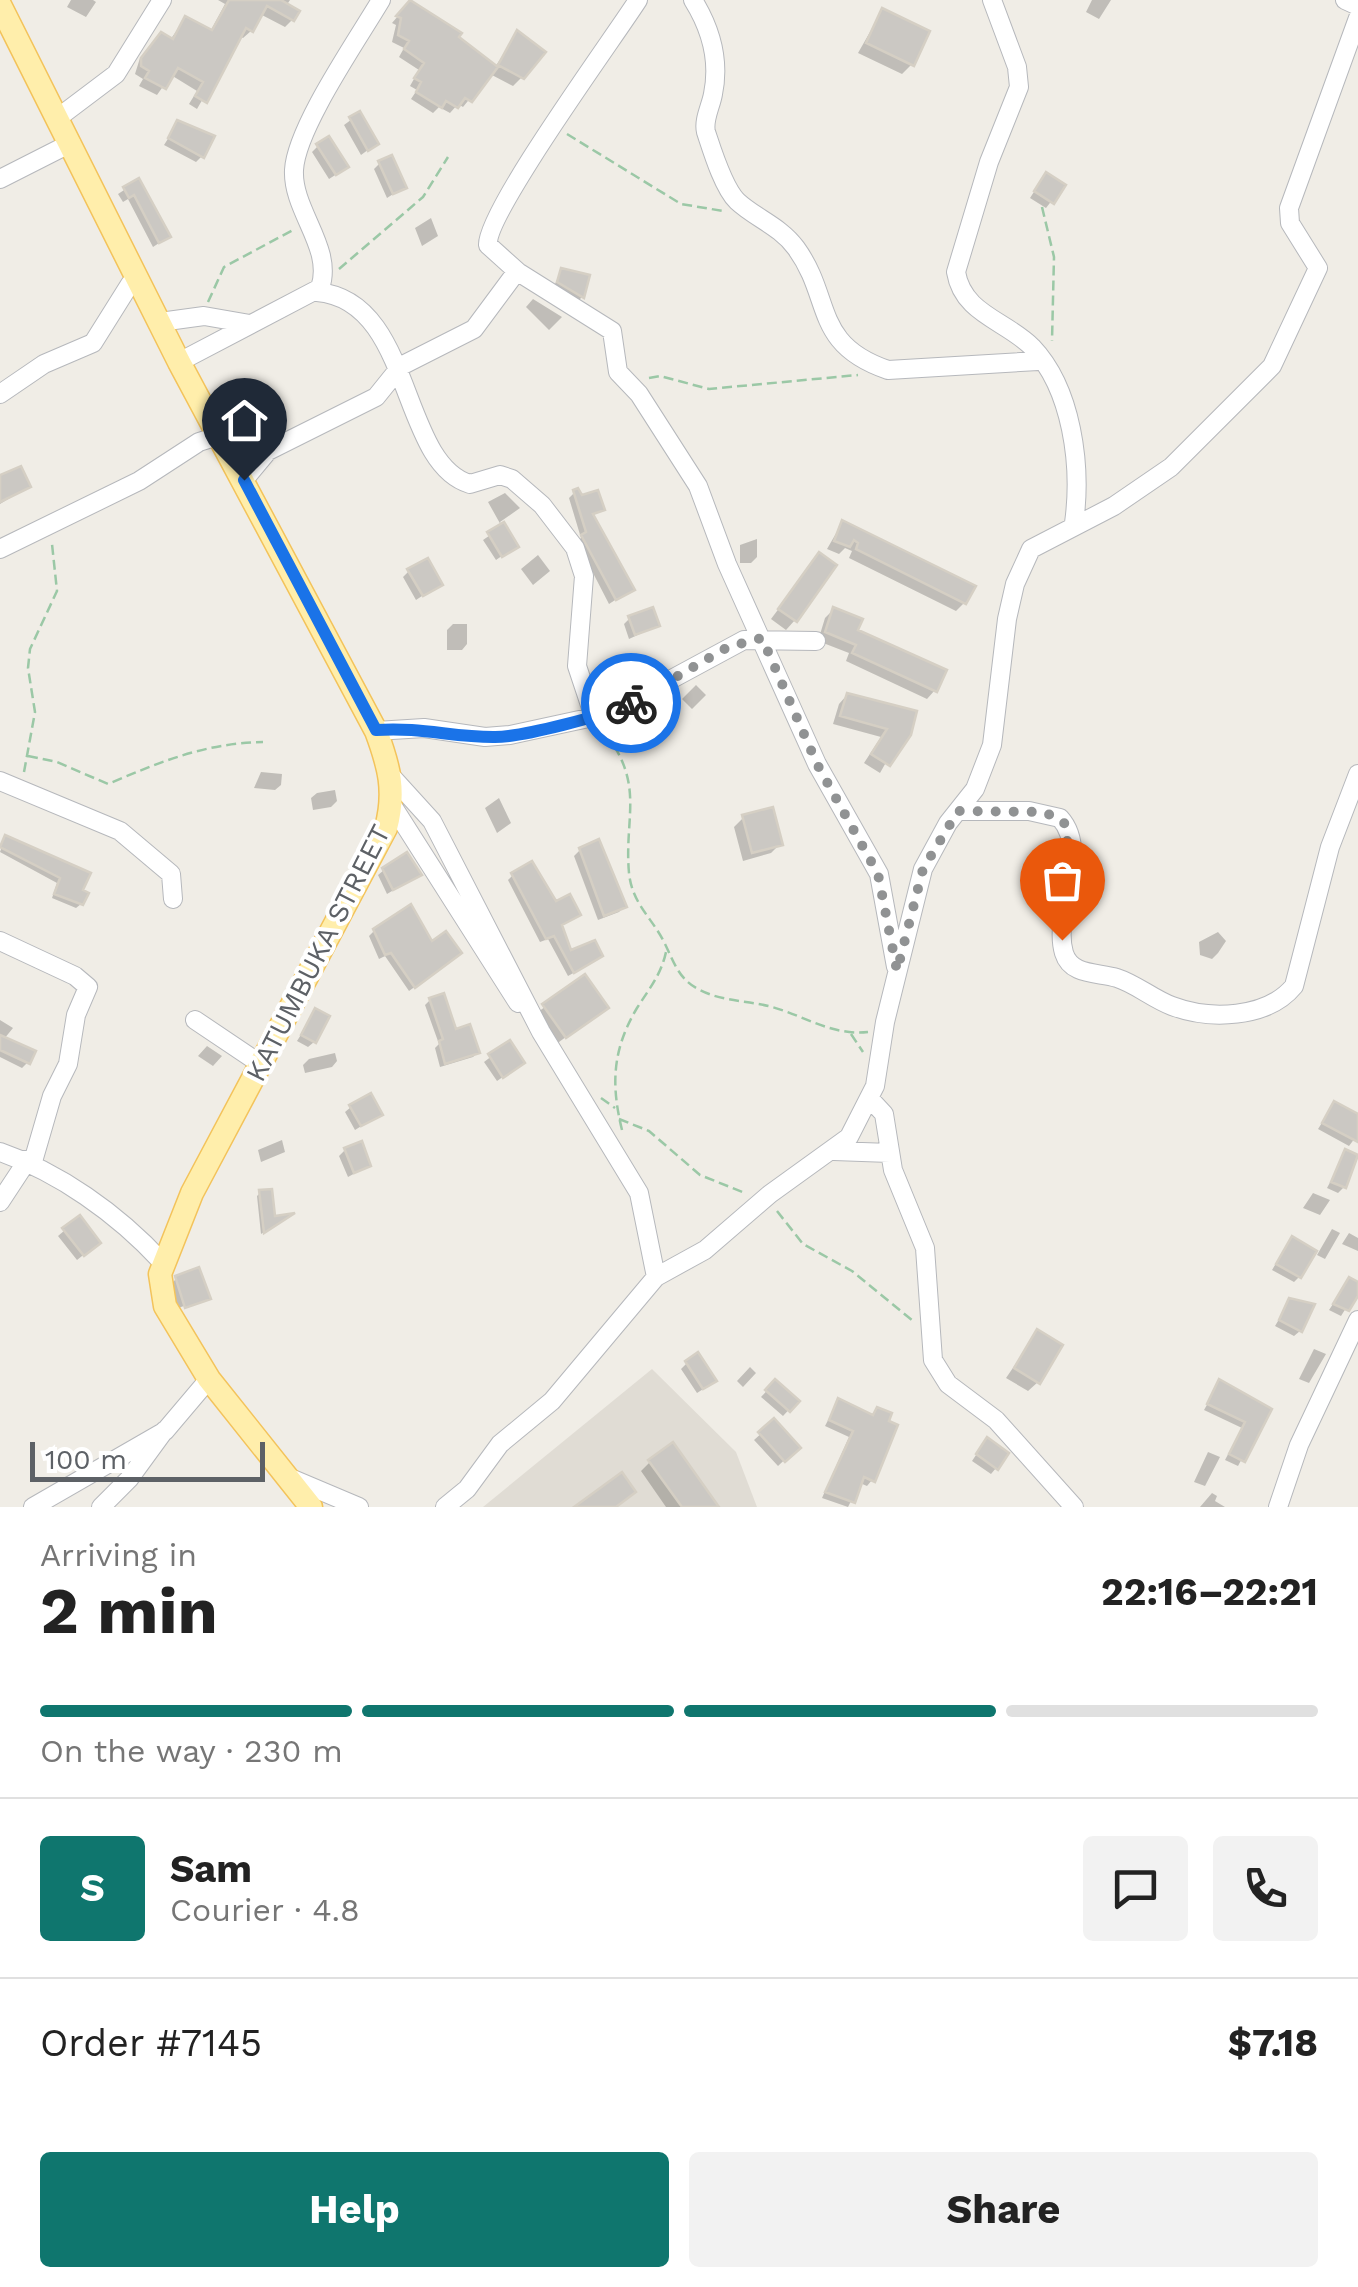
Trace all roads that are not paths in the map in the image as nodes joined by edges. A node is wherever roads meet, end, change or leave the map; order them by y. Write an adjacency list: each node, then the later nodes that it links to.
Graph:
1 (162, 0): 10 (street)
2 (381, 0): 15 (street)
3 (638, 0): 13 (street)
4 (693, 0): 19 (street)
5 (992, 0): 19 (street)
6 (1345, 0): 8 (street)
7 (0, 6): 10 (main road, KATUMBUKA STREET)
8 (1358, 6)
9 (1358, 18): 24 (street)
10 (59, 117): 11 (main road, KATUMBUKA STREET)
11 (71, 143): 12 (street); 14 (main road, KATUMBUKA STREET)
12 (0, 179)
13 (517, 272): 20 (street); 26 (street)
14 (139, 279): 16 (main road, KATUMBUKA STREET); 21 (street)
15 (319, 287): 17 (street); 20 (street)
16 (160, 322): 17 (street); 18 (main road, KATUMBUKA STREET)
17 (250, 324): 18 (street)
18 (179, 362): 22 (main road, KATUMBUKA STREET)
19 (1038, 362): 24 (street)
20 (398, 368): 23 (street); 28 (street)
21 (0, 394)
22 (221, 435): 23 (main road, KATUMBUKA STREET); 25 (street)
23 (244, 480): 29 (main road, KATUMBUKA STREET)
24 (1074, 523): 34 (street)
25 (0, 549)
26 (762, 638): 27 (street); 28 (street); 37 (street)
27 (816, 641)
28 (594, 717): 29 (street)
29 (376, 730): 31 (main road, KATUMBUKA STREET)
30 (1358, 774): 34 (street)
31 (392, 778): 33 (main road, KATUMBUKA STREET); 47 (street)
32 (0, 781): 35 (street)
33 (392, 805): 39 (main road, KATUMBUKA STREET); 47 (street)
34 (958, 811): 37 (street)
35 (173, 899)
36 (0, 941): 44 (street)
37 (897, 971): 40 (street)
38 (194, 1020): 39 (street)
39 (262, 1065): 46 (main road, KATUMBUKA STREET)
40 (871, 1100): 41 (street); 43 (street)
41 (834, 1151): 43 (street); 47 (street)
42 (0, 1152): 44 (street)
43 (890, 1154): 57 (street)
44 (20, 1161): 45 (street); 46 (street)
45 (0, 1202)
46 (162, 1262): 49 (main road)
47 (656, 1277): 56 (street)
48 (1358, 1320): 58 (street)
49 (209, 1379): 50 (street); 51 (main road)
50 (164, 1430): 52 (street); 53 (street)
51 (288, 1477): 54 (main road); 55 (street)
52 (33, 1507)
53 (101, 1507)
54 (311, 1507)
55 (359, 1507)
56 (445, 1507)
57 (1074, 1507)
58 (1278, 1507)

